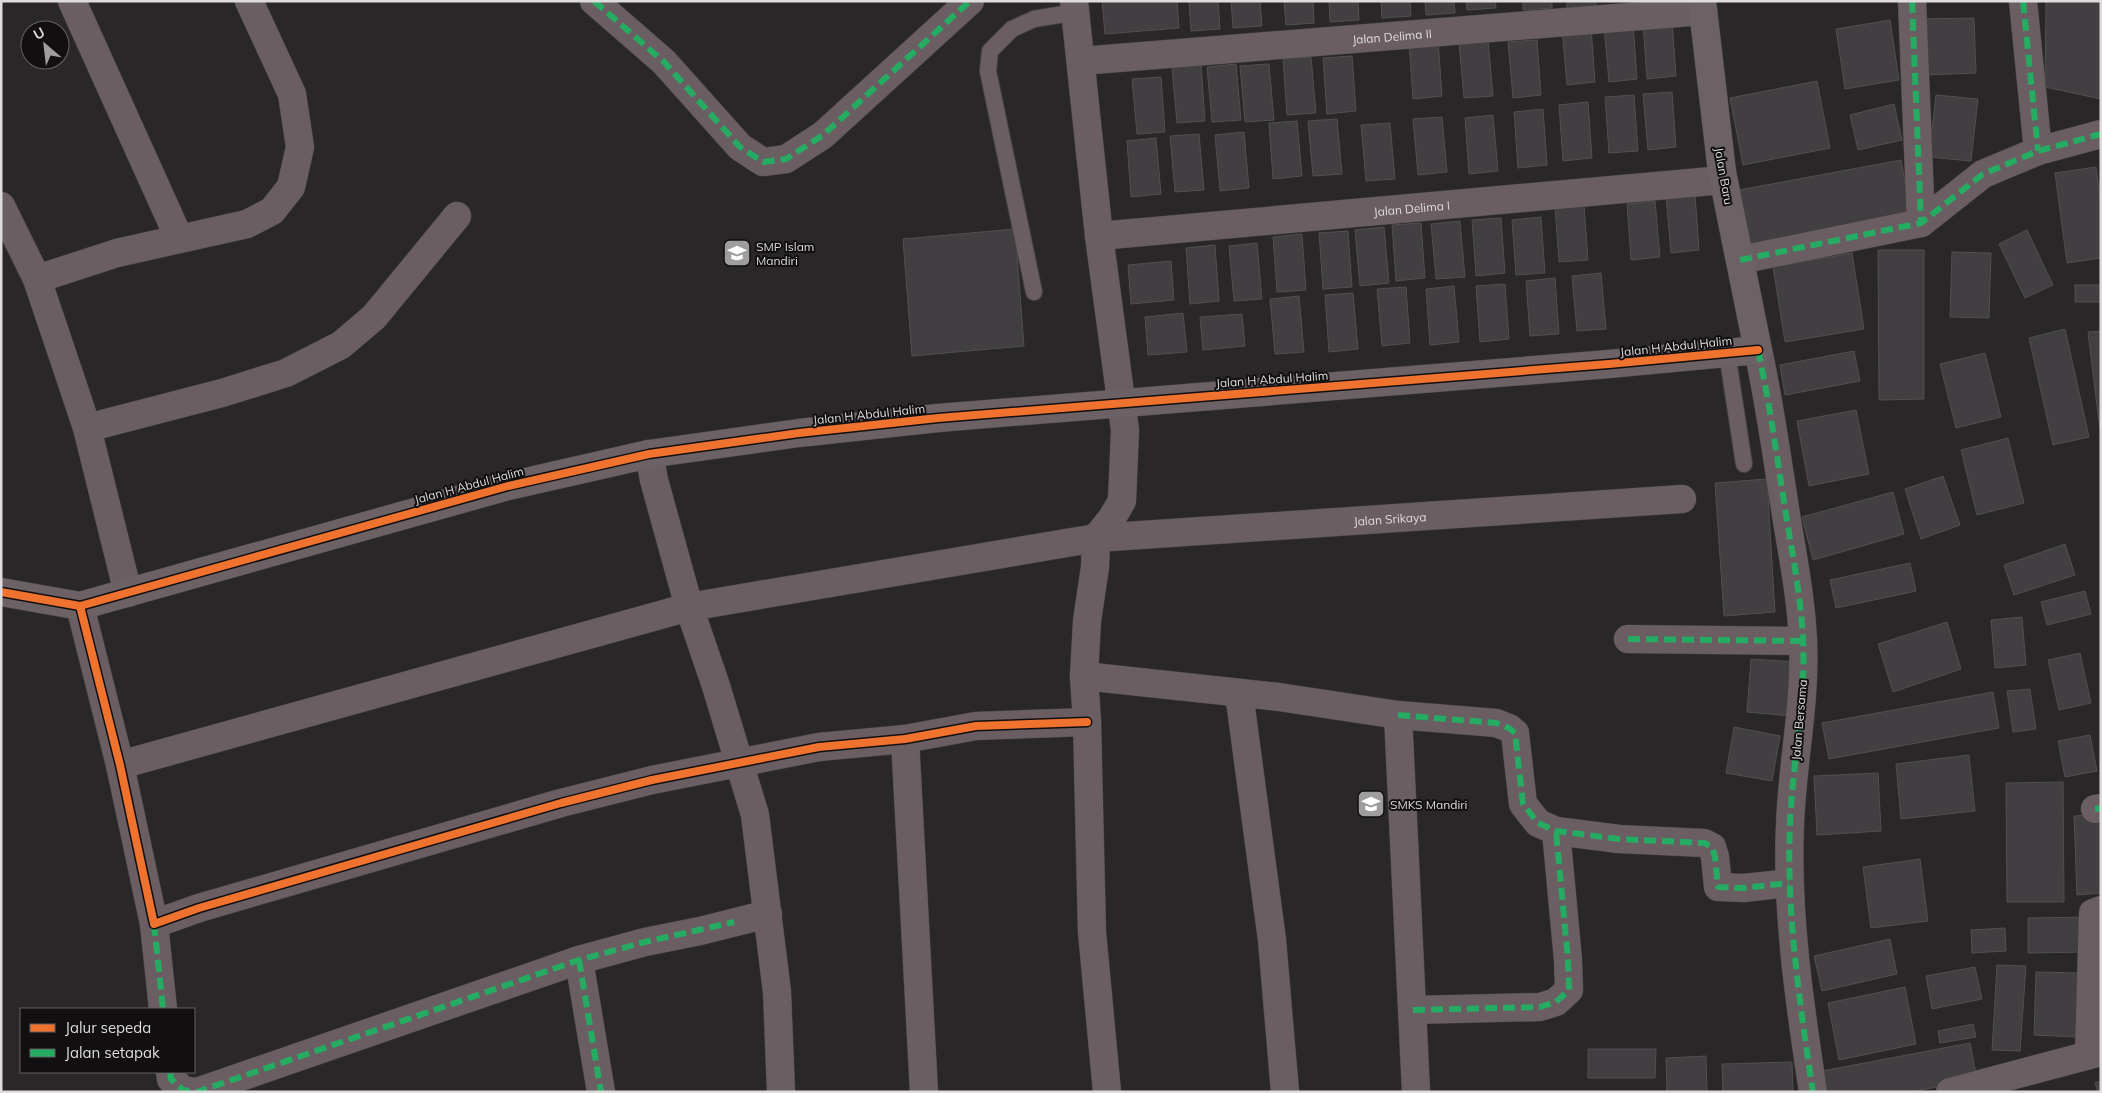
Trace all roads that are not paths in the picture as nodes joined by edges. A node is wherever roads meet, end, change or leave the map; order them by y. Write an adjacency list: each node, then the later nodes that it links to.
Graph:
1 (72, 1): 17 (street)
2 (249, 1): 17 (street)
3 (594, 1): 4 (street)
4 (970, 1)
5 (1912, 1): 15 (street)
6 (2023, 1): 11 (street)
7 (1702, 6): 9 (street, Jalan Delima II); 12 (street, Jalan Baru)
8 (1075, 7): 9 (street); 20 (lane)
9 (1081, 61): 16 (street)
10 (2101, 134): 11 (street)
11 (2038, 151): 15 (street)
12 (1723, 180): 16 (street, Jalan Delima I); 18 (street, Jalan Baru)
13 (1, 206): 19 (street)
14 (457, 216): 24 (street)
15 (1921, 223): 18 (street)
16 (1099, 236): 23 (street)
17 (179, 238): 19 (street)
18 (1740, 260): 21 (street, Jalan Baru)
19 (37, 279): 24 (street)
20 (1034, 292)
21 (1758, 350): 22 (street, Jalan H Abdul Halim); 34 (street, Jalan Bersama)
22 (1727, 353): 23 (street, Jalan H Abdul Halim); 26 (lane)
23 (1122, 402): 25 (street, Jalan H Abdul Halim); 28 (street)
24 (87, 428): 30 (street)
25 (649, 454): 30 (street, Jalan H Abdul Halim); 32 (street)
26 (1744, 464)
27 (1682, 499): 28 (street, Jalan Srikaya)
28 (1096, 538): 32 (street, Jalan Srikaya); 35 (street)
29 (1, 592): 31 (street, Jalan H Abdul Halim)
30 (128, 592): 31 (street, Jalan H Abdul Halim)
31 (80, 606): 41 (street)
32 (689, 607): 40 (street); 41 (street, Jalan Srikaya)
33 (1628, 639): 34 (street)
34 (1803, 641): 43 (street, Jalan Bersama)
35 (1084, 676): 36 (street); 38 (street)
36 (1239, 693): 37 (street); 56 (street)
37 (1398, 715): 42 (street); 49 (street)
38 (1087, 722): 39 (street); 55 (street)
39 (905, 739): 40 (street); 54 (street)
40 (740, 762): 45 (street); 46 (street)
41 (120, 765): 46 (street)
42 (1556, 831): 43 (street); 49 (street)
43 (1789, 883): 58 (street, Jalan Bersama)
44 (2101, 910): 50 (street)
45 (768, 914): 47 (street); 53 (street)
46 (154, 924): 48 (street)
47 (579, 960): 51 (street); 52 (street)
48 (162, 1008)
49 (1413, 1010): 57 (street)
50 (2095, 1053): 59 (street)
51 (170, 1073)
52 (601, 1092)
53 (782, 1092)
54 (924, 1092)
55 (1107, 1092)
56 (1285, 1092)
57 (1416, 1092)
58 (1813, 1092)
59 (1950, 1092)

